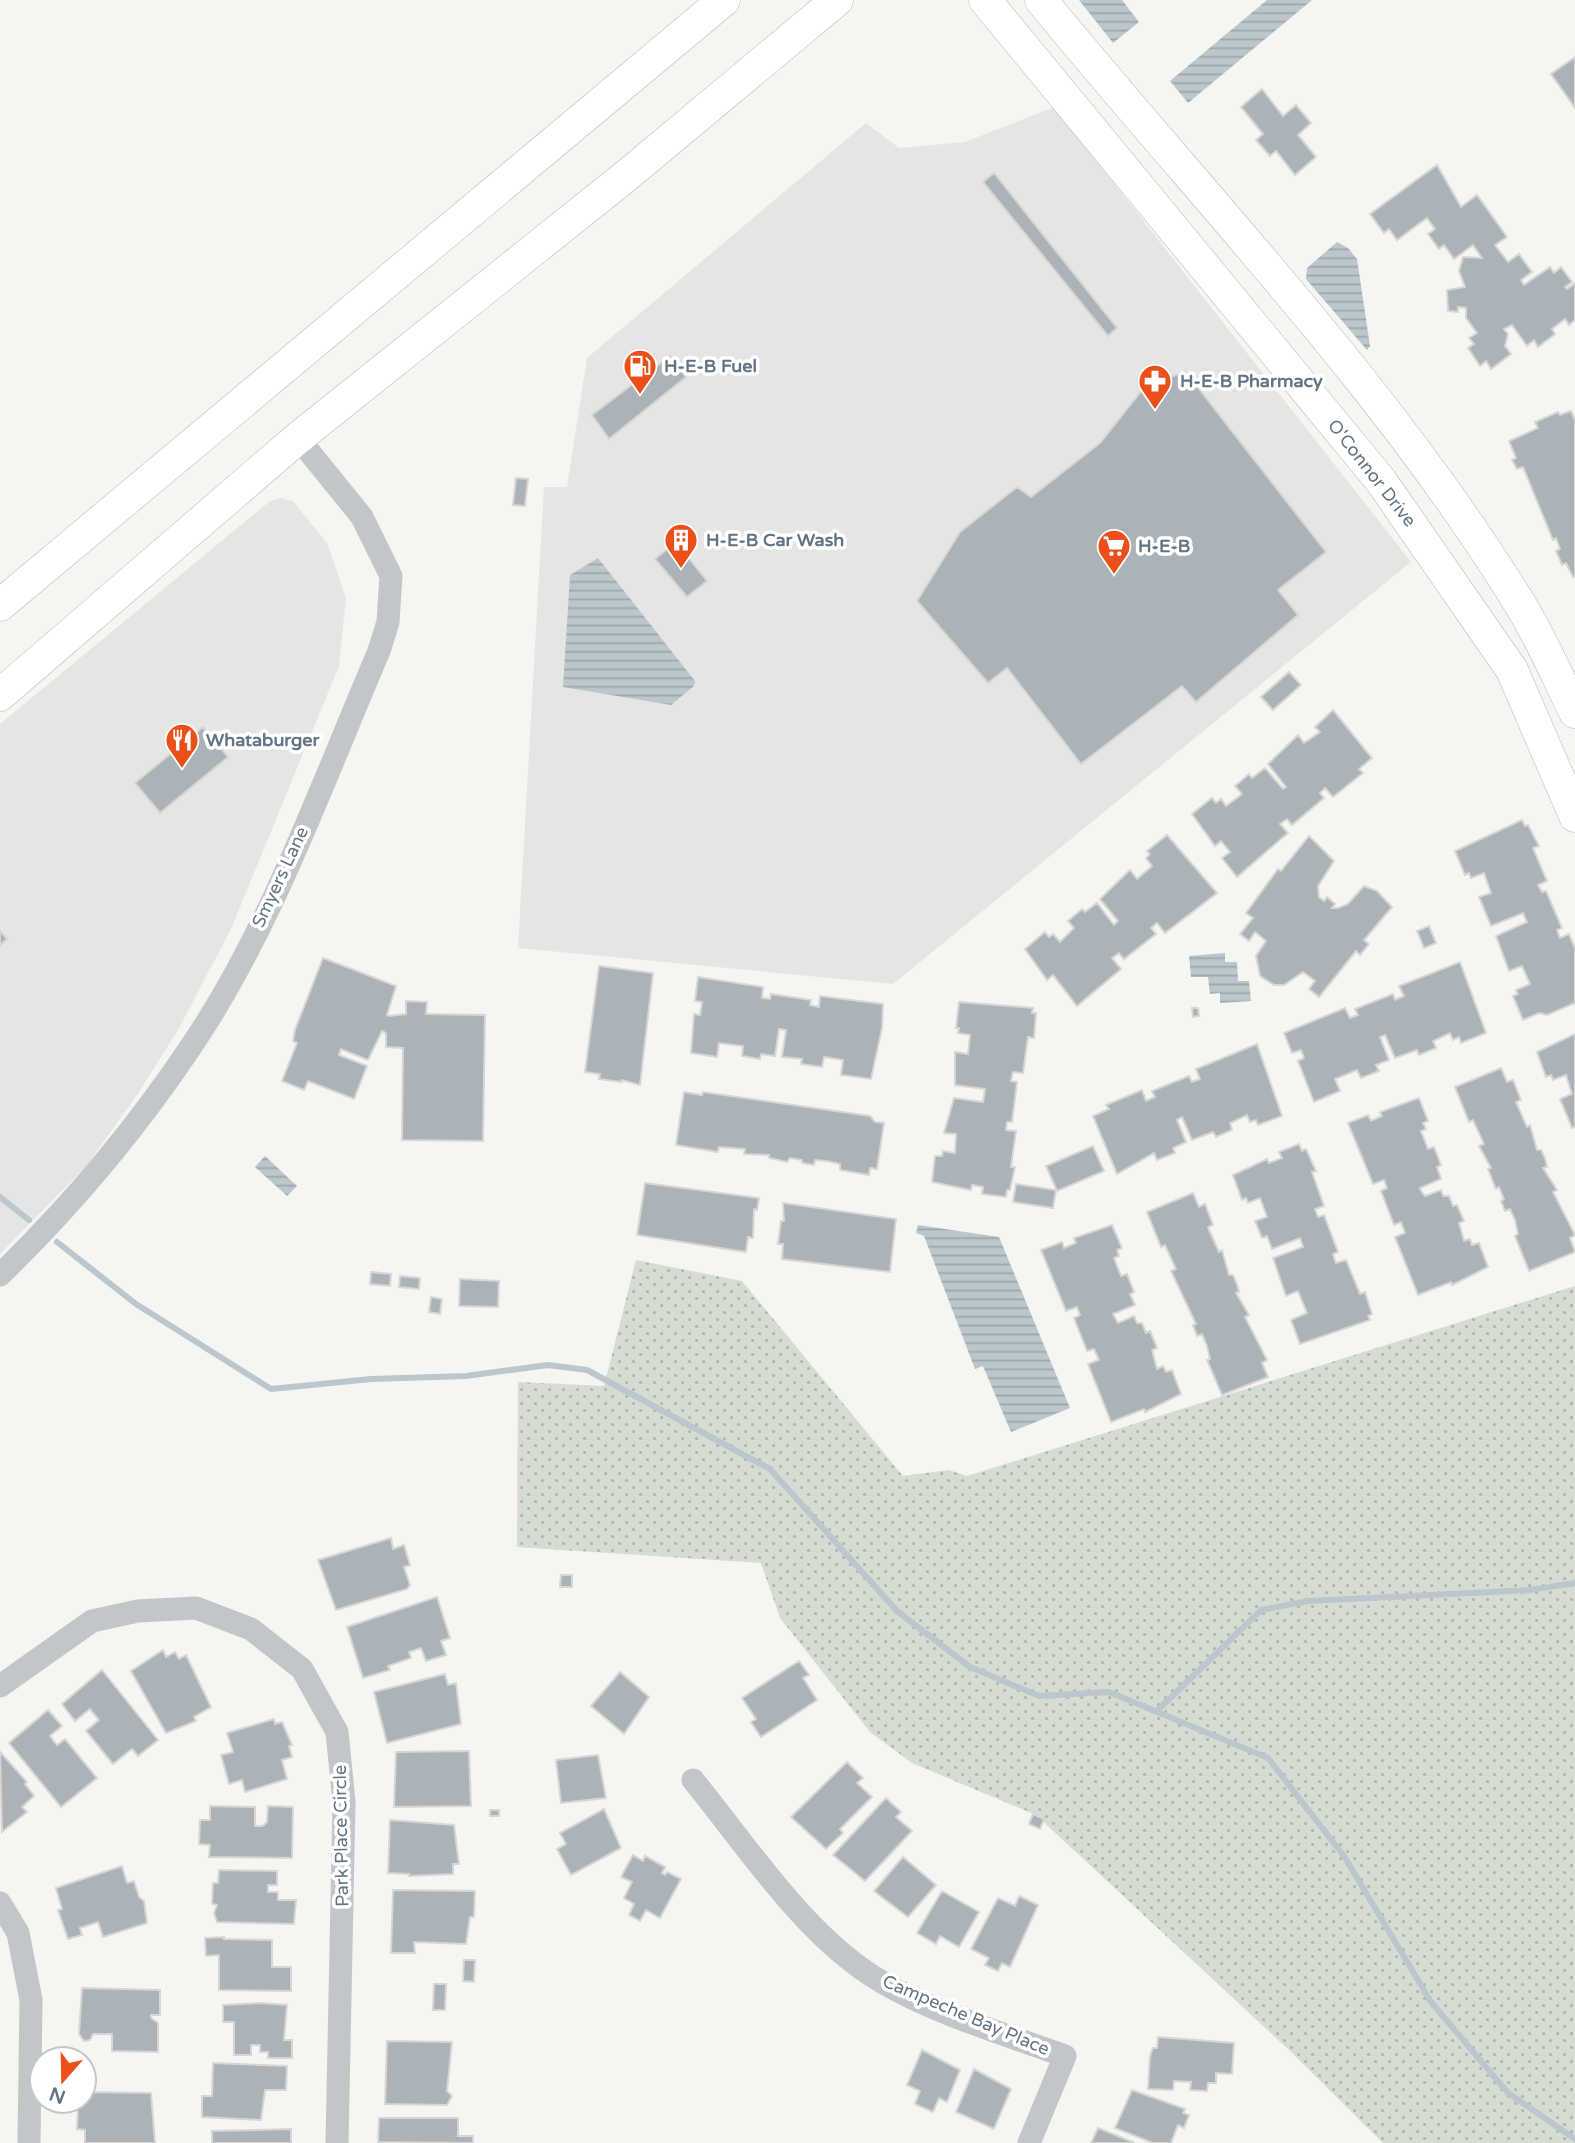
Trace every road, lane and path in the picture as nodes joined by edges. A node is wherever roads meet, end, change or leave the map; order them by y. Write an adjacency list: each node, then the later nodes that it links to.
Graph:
1 (724, 0): 10 (main road)
2 (837, 0): 8 (main road)
3 (985, 0): 5 (main road, O'Connor Drive)
4 (1041, 0): 6 (main road)
5 (1118, 163): 6 (main road); 7 (main road, O'Connor Drive)
6 (1264, 264): 9 (main road)
7 (1226, 293): 9 (main road); 13 (main road, O'Connor Drive)
8 (298, 438): 11 (main road); 14 (street, Smyers Lane)
9 (1450, 498): 12 (main road)
10 (0, 605)
11 (0, 695)
12 (1575, 712)
13 (1575, 816)
14 (0, 1275)
15 (0, 1686): 19 (street, Park Place Circle)
16 (693, 1780): 20 (street, Campeche Bay Place)
17 (0, 1903): 18 (street)
18 (29, 2143)
19 (337, 2143)
20 (1029, 2143)

